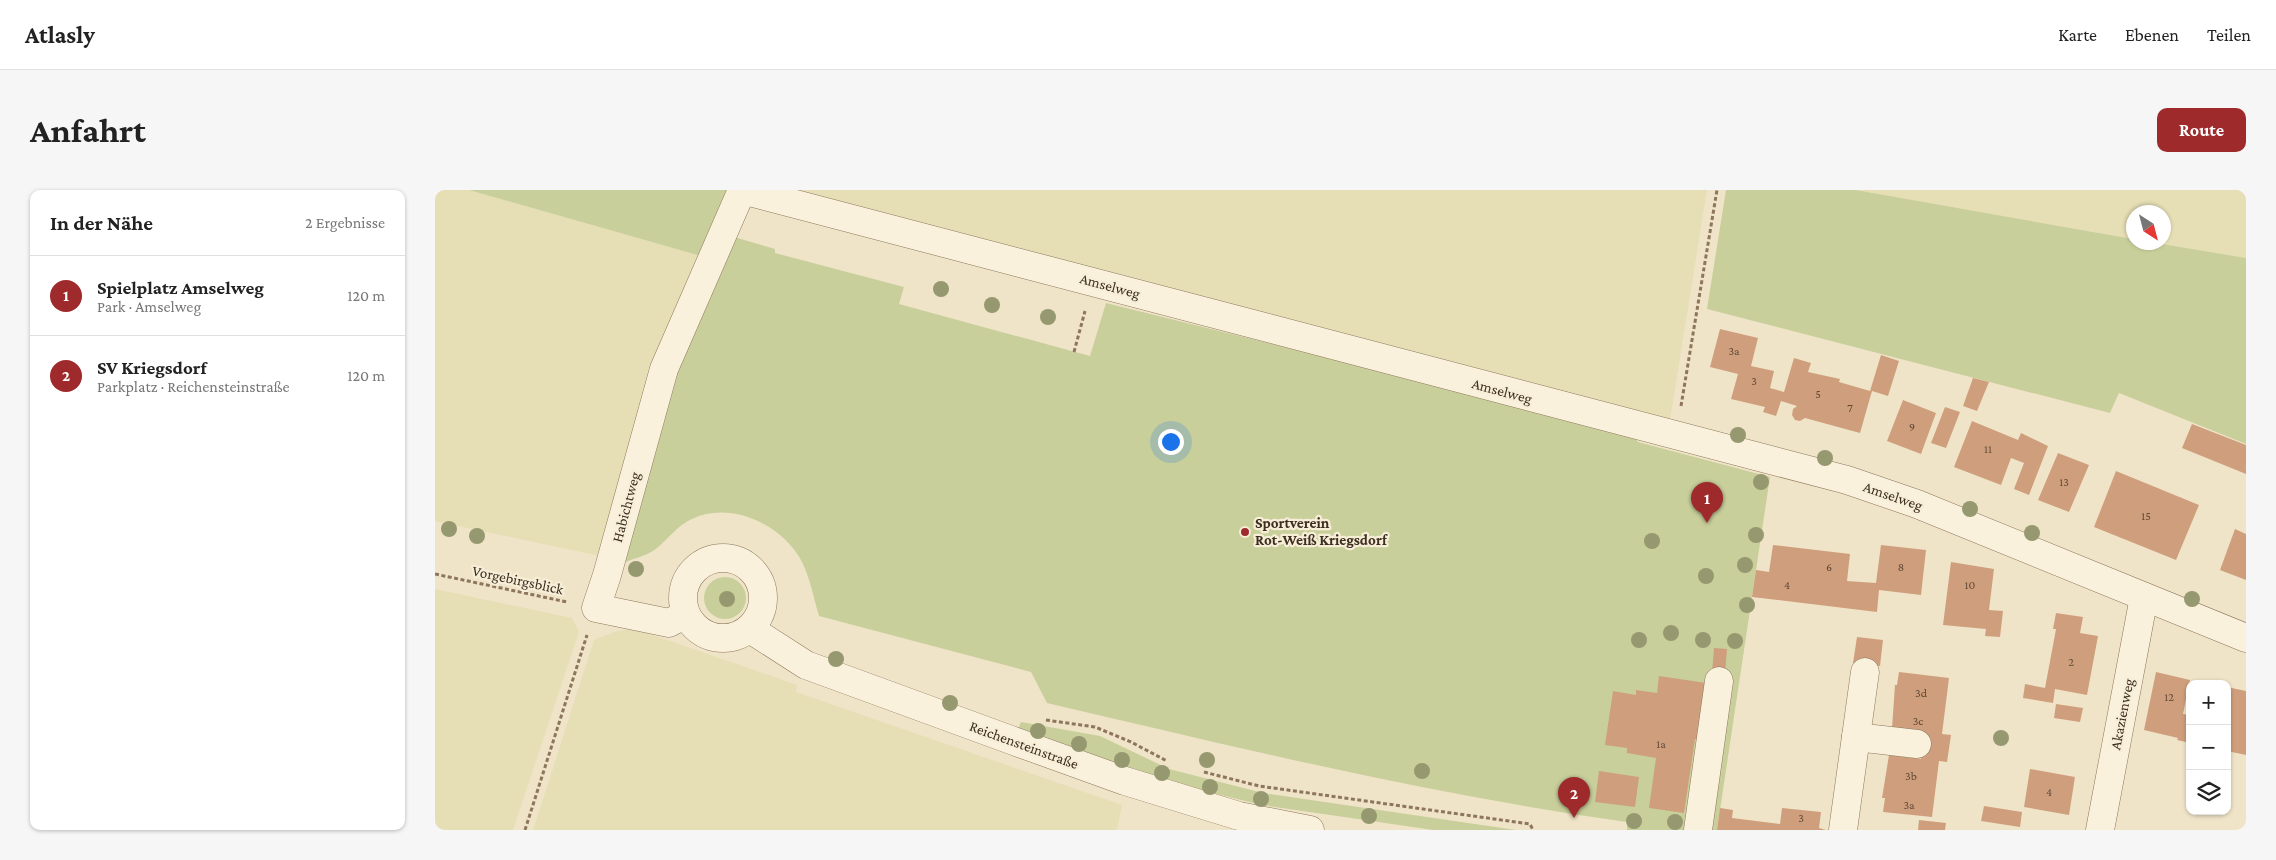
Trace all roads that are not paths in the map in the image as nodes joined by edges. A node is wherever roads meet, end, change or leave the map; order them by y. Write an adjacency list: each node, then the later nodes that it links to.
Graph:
1 (742, 190): 2 (street, Amselweg); 3 (street, Habichtweg)
2 (2144, 597): 5 (street, Amselweg); 14 (street, Akazienweg)
3 (686, 614): 4 (street); 4 (street)
4 (755, 622): 10 (street, Reichensteinstraße)
5 (2246, 638)
6 (1865, 672): 8 (street)
7 (1719, 680): 12 (street)
8 (1856, 737): 9 (street); 13 (street)
9 (1917, 744)
10 (1238, 823): 11 (street, Reichensteinstraße)
11 (1310, 830)
12 (1698, 830)
13 (1843, 830)
14 (2100, 830)

